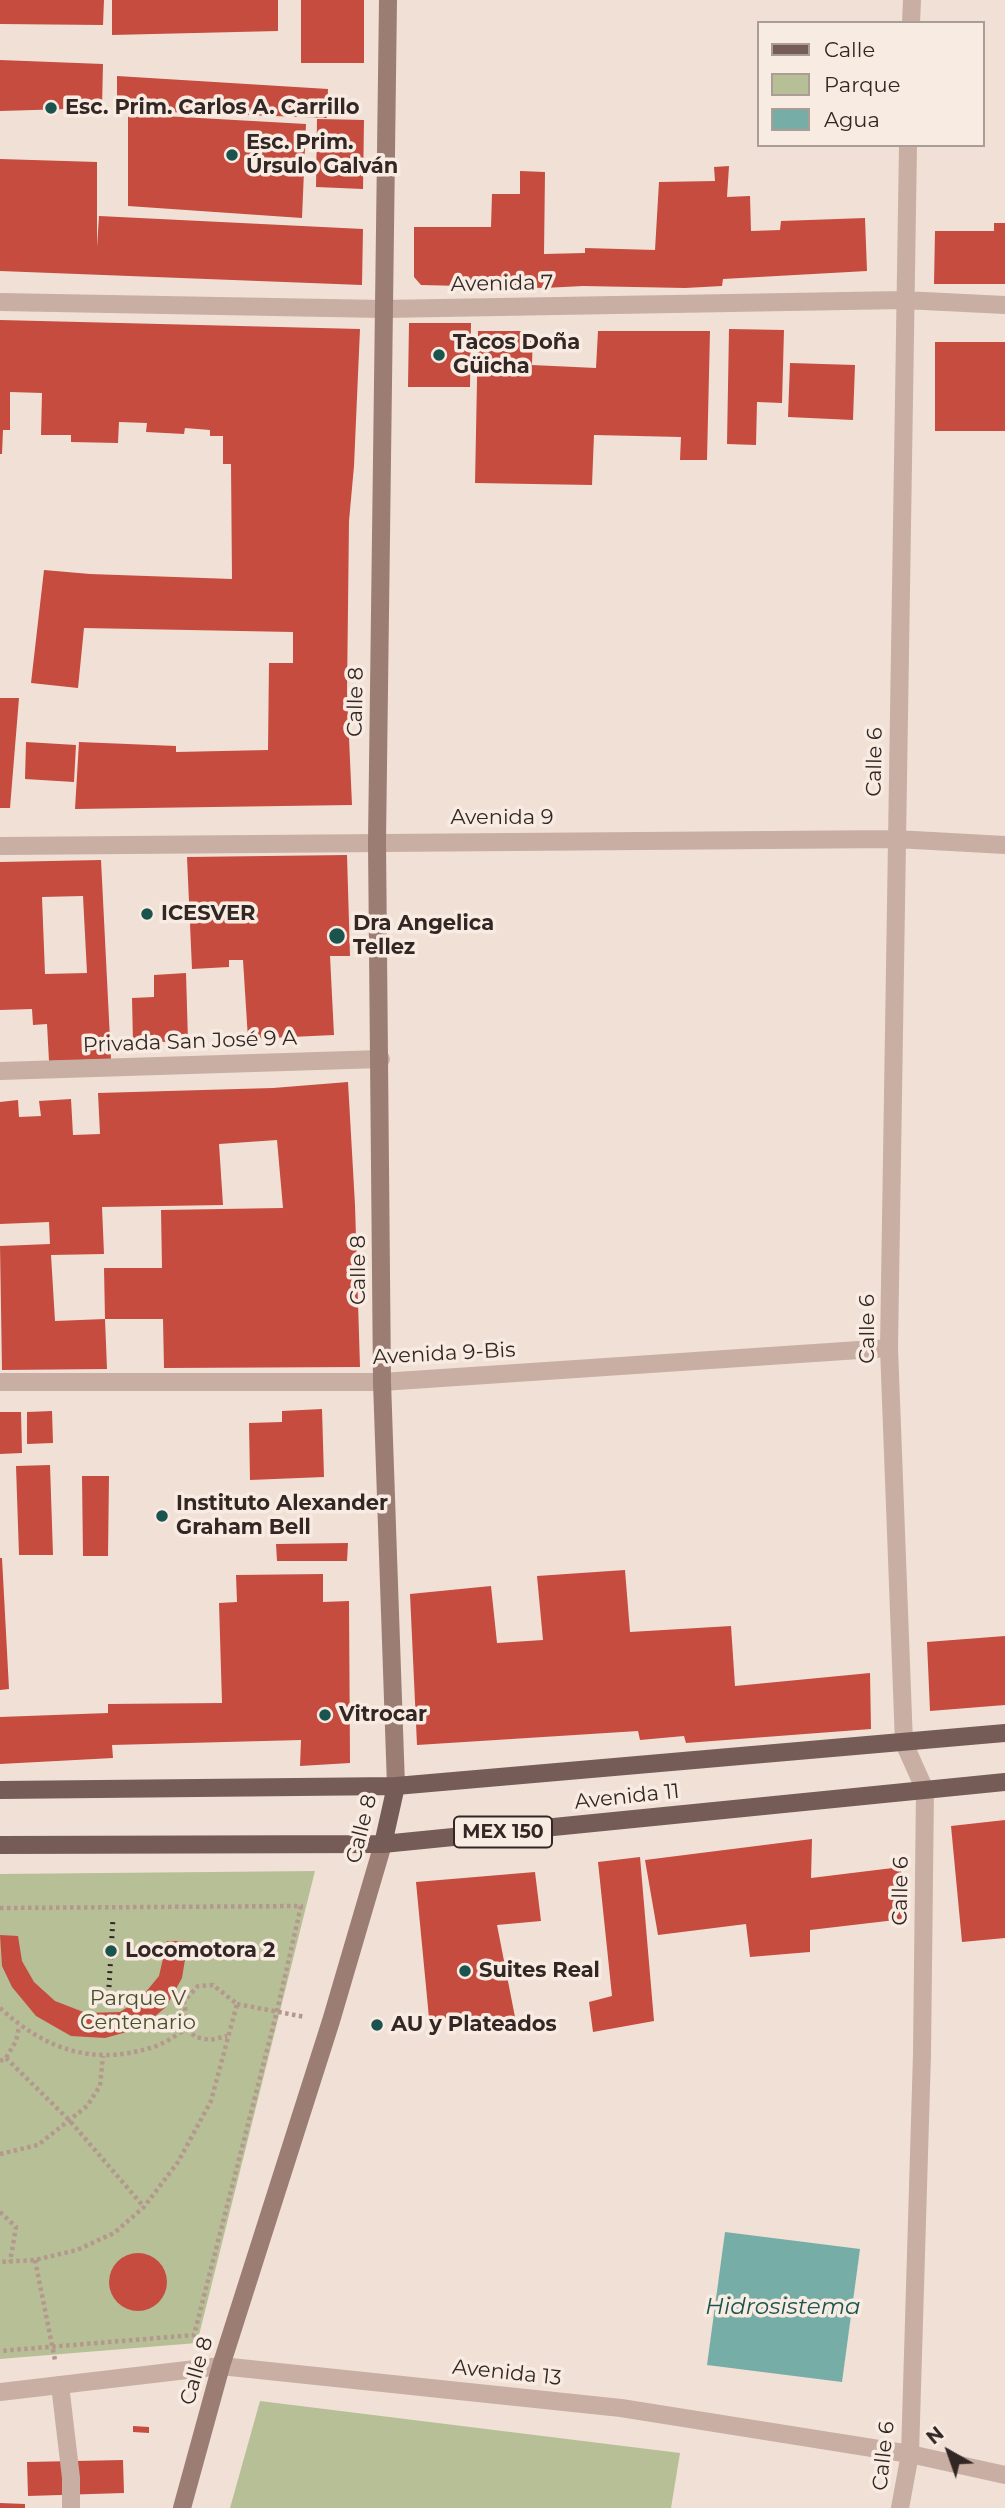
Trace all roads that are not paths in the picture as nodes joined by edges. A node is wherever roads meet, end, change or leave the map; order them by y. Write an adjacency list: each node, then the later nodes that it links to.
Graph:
1 (388, 0): 8 (main road, Calle 8)
2 (912, 0): 3 (street)
3 (911, 21)
4 (908, 147): 5 (street, Calle 6)
5 (904, 300): 7 (street, Avenida 7); 8 (street, Avenida 7); 9 (street, Calle 6)
6 (0, 302): 8 (street, Avenida 7)
7 (1005, 305)
8 (383, 309): 10 (main road, Calle 8)
9 (896, 839): 10 (street, Avenida 9); 11 (street, Avenida 9); 15 (street, Calle 6)
10 (377, 842): 12 (street, Avenida 9); 13 (main road, Calle 8)
11 (1005, 845)
12 (0, 846)
13 (381, 1059): 14 (street, Privada San José 9 A); 17 (main road, Calle 8)
14 (0, 1071)
15 (890, 1348): 17 (street, Avenida 9-Bis); 19 (street, Calle 6)
16 (0, 1382): 17 (street, Avenida 9-Bis)
17 (382, 1382): 21 (main road, Calle 8)
18 (1005, 1733): 19 (main road, Avenida 11)
19 (904, 1743): 21 (main road, Avenida 11); 23 (street, Calle 6)
20 (1005, 1782): 23 (main road, Avenida 11 / MEX 150)
21 (396, 1786): 22 (main road, Avenida 11); 25 (main road, Calle 8)
22 (0, 1790)
23 (925, 1790): 25 (main road, Avenida 11 / MEX 150); 29 (street, Calle 6)
24 (0, 1844): 25 (main road, Avenida 11 / MEX 150)
25 (383, 1844): 26 (main road, Calle 8)
26 (221, 2366): 27 (street, Avenida 13); 29 (street, Avenida 13); 32 (main road, Calle 8)
27 (60, 2385): 28 (street, Avenida 13); 31 (street)
28 (0, 2392)
29 (910, 2454): 30 (street, Avenida 13); 33 (street, Calle 6)
30 (1005, 2475)
31 (71, 2508)
32 (182, 2508)
33 (900, 2508)

